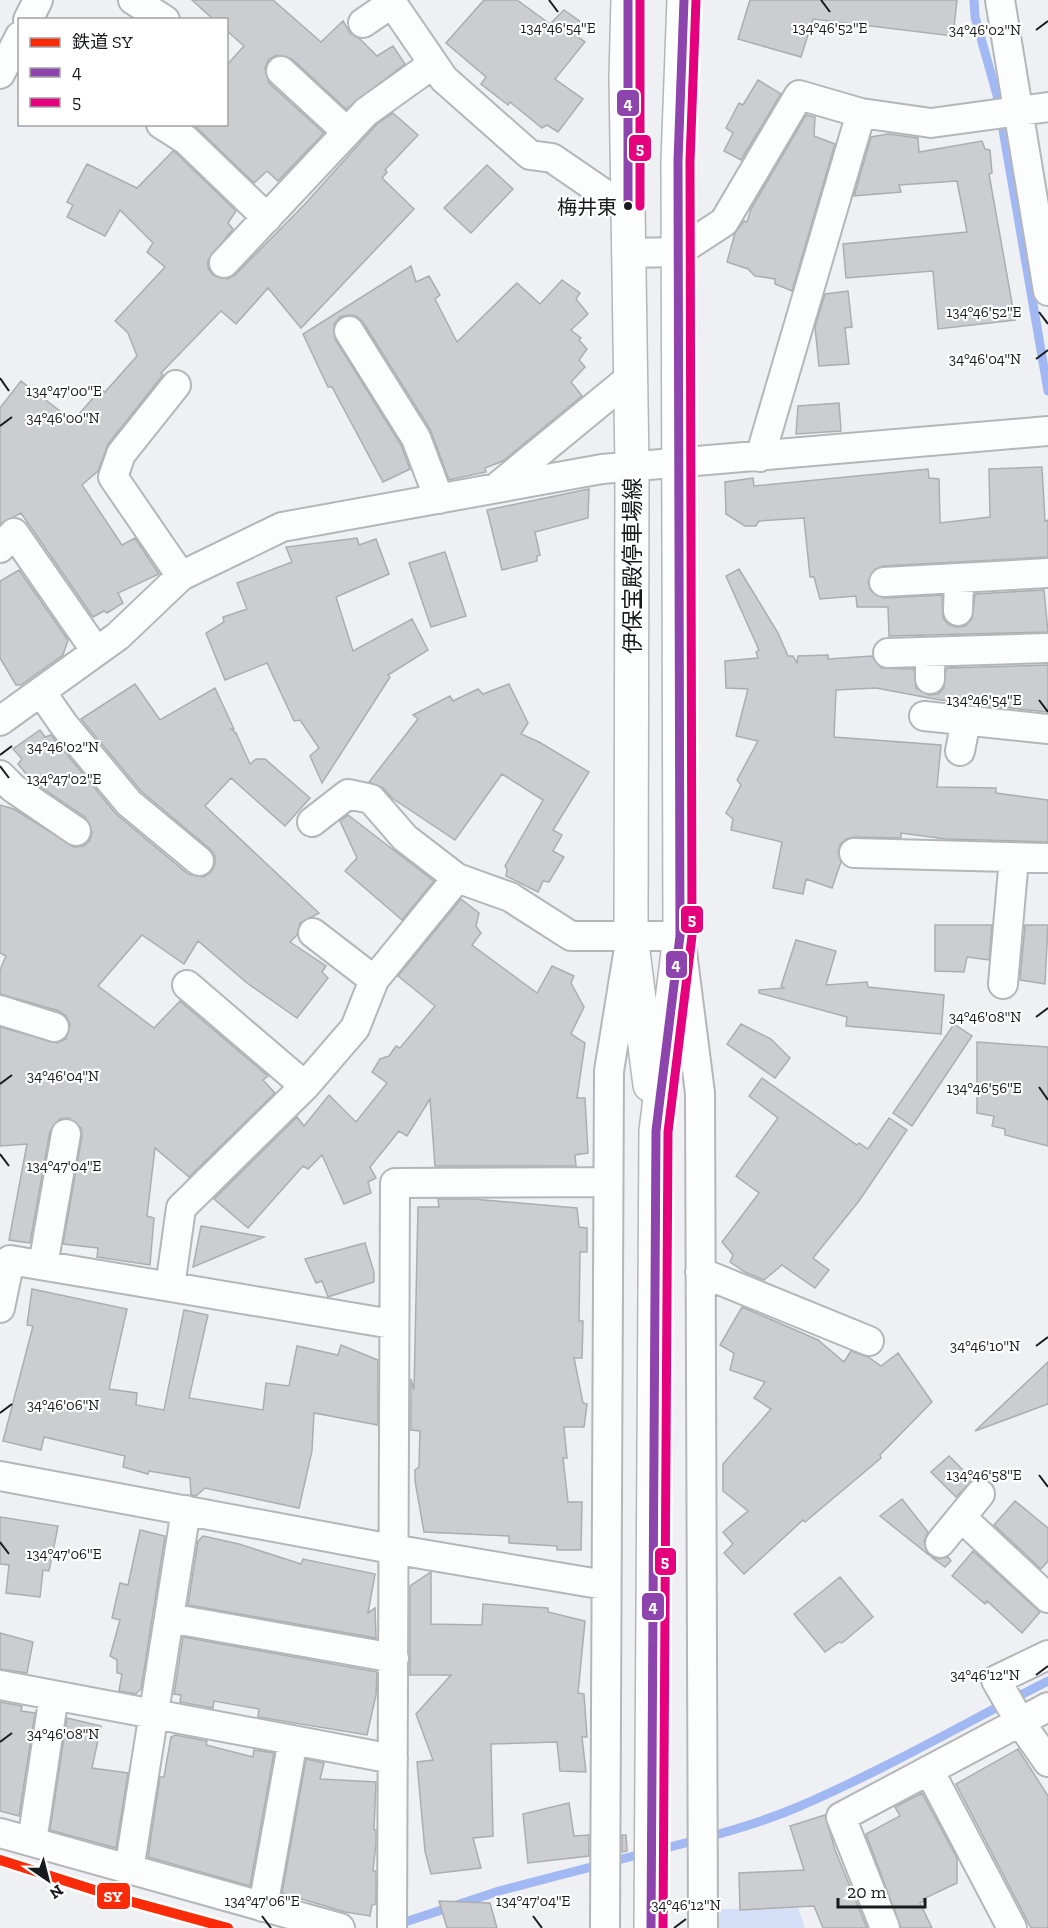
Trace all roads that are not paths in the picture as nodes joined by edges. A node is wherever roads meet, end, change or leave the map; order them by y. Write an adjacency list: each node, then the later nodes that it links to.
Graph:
1 (38, 0): 7 (street)
2 (133, 0): 8 (street)
3 (628, 0): 19 (main road, 伊保宝殿停車場線)
4 (684, 0): 21 (main road, 伊保宝殿停車場線)
5 (1000, 0): 15 (street)
6 (394, 2): 9 (street); 11 (street)
7 (29, 18)
8 (162, 18)
9 (363, 23)
10 (18, 39): 13 (street)
11 (434, 64): 18 (street); 19 (street)
12 (281, 71): 18 (street)
13 (0, 74)
14 (1048, 107): 15 (street)
15 (1018, 111): 16 (street); 24 (street)
16 (861, 113): 21 (street); 29 (street)
17 (164, 126): 20 (street)
18 (347, 132): 20 (street)
19 (628, 210): 22 (main road, 伊保宝殿停車場線)
20 (267, 218): 23 (street)
21 (678, 252): 22 (street); 30 (main road, 伊保宝殿停車場線)
22 (629, 253): 26 (main road, 伊保宝殿停車場線)
23 (224, 263)
24 (1048, 291)
25 (349, 332): 33 (street)
26 (631, 377): 31 (main road, 伊保宝殿停車場線); 32 (street)
27 (176, 385): 36 (street)
28 (1048, 431): 29 (street)
29 (760, 457): 30 (street)
30 (677, 464): 31 (street); 59 (main road, 伊保宝殿停車場線)
31 (632, 467): 32 (street); 58 (main road, 伊保宝殿停車場線)
32 (495, 489): 33 (street)
33 (439, 499): 36 (street)
34 (0, 548): 41 (street)
35 (1048, 573): 37 (street)
36 (181, 576): 41 (street)
37 (959, 579): 38 (street); 39 (street)
38 (884, 582)
39 (958, 611)
40 (1048, 648): 42 (street)
41 (96, 651): 43 (street)
42 (888, 653)
43 (41, 692): 44 (street); 55 (street)
44 (5, 707)
45 (924, 716): 46 (street)
46 (966, 721): 47 (street); 48 (street)
47 (1048, 729)
48 (960, 751)
49 (0, 775): 51 (street)
50 (312, 822): 56 (street)
51 (76, 831)
52 (854, 853): 53 (street)
53 (1014, 858): 54 (street); 61 (street)
54 (1048, 858)
55 (199, 861)
56 (457, 878): 58 (street); 60 (street)
57 (313, 933): 60 (street)
58 (631, 936): 59 (street); 66 (main road, 伊保宝殿停車場線); 68 (street)
59 (680, 936): 66 (main road, 伊保宝殿停車場線); 70 (street)
60 (374, 980): 65 (street)
61 (1003, 984)
62 (187, 985): 65 (street)
63 (0, 1010): 64 (street)
64 (54, 1028)
65 (305, 1086): 71 (street)
66 (656, 1131): 102 (main road, 伊保宝殿停車場線)
67 (66, 1134): 69 (street)
68 (608, 1182): 73 (street); 81 (street)
69 (44, 1265): 71 (street); 72 (street)
70 (700, 1272): 74 (street); 103 (street)
71 (170, 1287): 73 (street)
72 (0, 1308)
73 (393, 1324): 80 (street)
74 (869, 1341)
75 (0, 1476): 77 (street)
76 (980, 1494): 78 (street)
77 (186, 1510): 80 (street); 83 (street)
78 (962, 1518): 79 (street); 82 (street)
79 (940, 1544)
80 (392, 1549): 81 (street); 85 (street)
81 (605, 1585): 101 (street)
82 (1048, 1598)
83 (169, 1618): 85 (street); 89 (street)
84 (1048, 1655): 90 (street)
85 (394, 1658): 92 (street)
86 (0, 1685): 87 (street)
87 (54, 1695): 89 (street); 96 (street)
88 (1048, 1707): 90 (street)
89 (154, 1714): 91 (street); 97 (street)
90 (1020, 1722): 93 (street); 94 (street)
91 (293, 1740): 92 (street); 98 (street)
92 (393, 1759): 100 (street)
93 (1048, 1762)
94 (929, 1770): 104 (street); 105 (street)
95 (0, 1833): 96 (street)
96 (32, 1842): 97 (street)
97 (129, 1870): 98 (street)
98 (263, 1907): 99 (street)
99 (340, 1928)
100 (392, 1928)
101 (605, 1928)
102 (651, 1928)
103 (704, 1928)
104 (885, 1928)
105 (1012, 1928)

